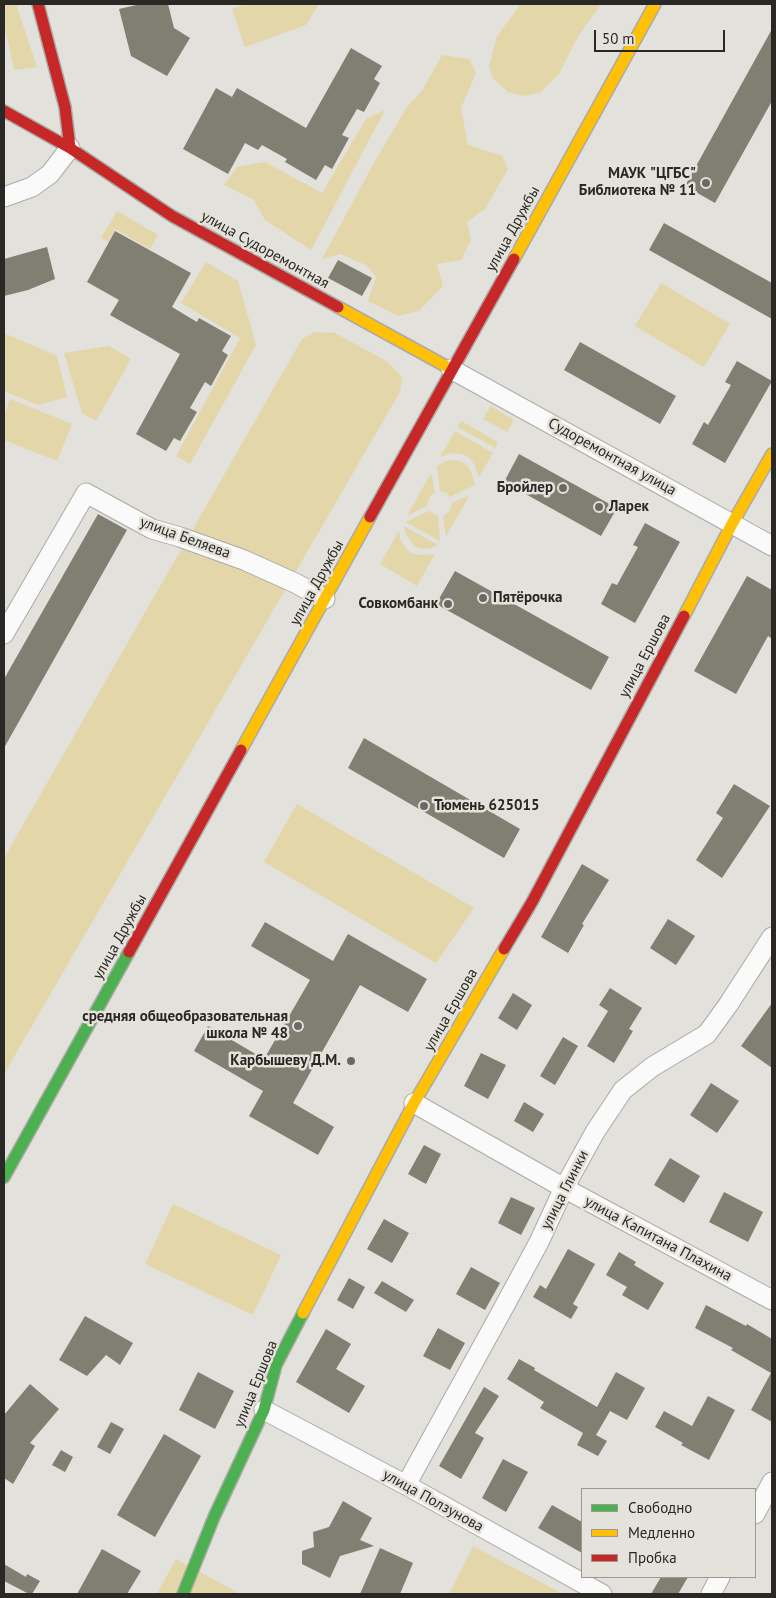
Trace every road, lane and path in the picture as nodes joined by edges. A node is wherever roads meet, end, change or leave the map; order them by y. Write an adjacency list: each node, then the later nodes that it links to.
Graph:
1 (38, 4): 4 (street)
2 (655, 4): 6 (street, улица Дружбы)
3 (4, 111): 4 (street)
4 (70, 148): 5 (street); 6 (street, улица Судоремонтная)
5 (4, 197)
6 (451, 369): 8 (street, Судоремонтная улица); 10 (street, улица Дружбы)
7 (772, 454): 8 (street, улица Ершова)
8 (732, 524): 9 (street, Судоремонтная улица); 13 (street, улица Ершова)
9 (772, 546)
10 (325, 599): 11 (street, улица Беляева); 14 (street, улица Дружбы)
11 (4, 634)
12 (772, 936): 15 (street, улица Глинки)
13 (414, 1103): 15 (street, улица Капитана Плахина); 17 (street, улица Ершова)
14 (4, 1177)
15 (564, 1188): 16 (street, улица Капитана Плахина); 19 (street, улица Глинки)
16 (772, 1300)
17 (264, 1410): 19 (street, улица Ползунова); 22 (street, улица Ершова)
18 (772, 1482): 20 (street)
19 (406, 1485): 23 (street, улица Ползунова)
20 (756, 1512)
21 (719, 1578): 24 (street)
22 (183, 1594)
23 (602, 1594)
24 (710, 1594)

